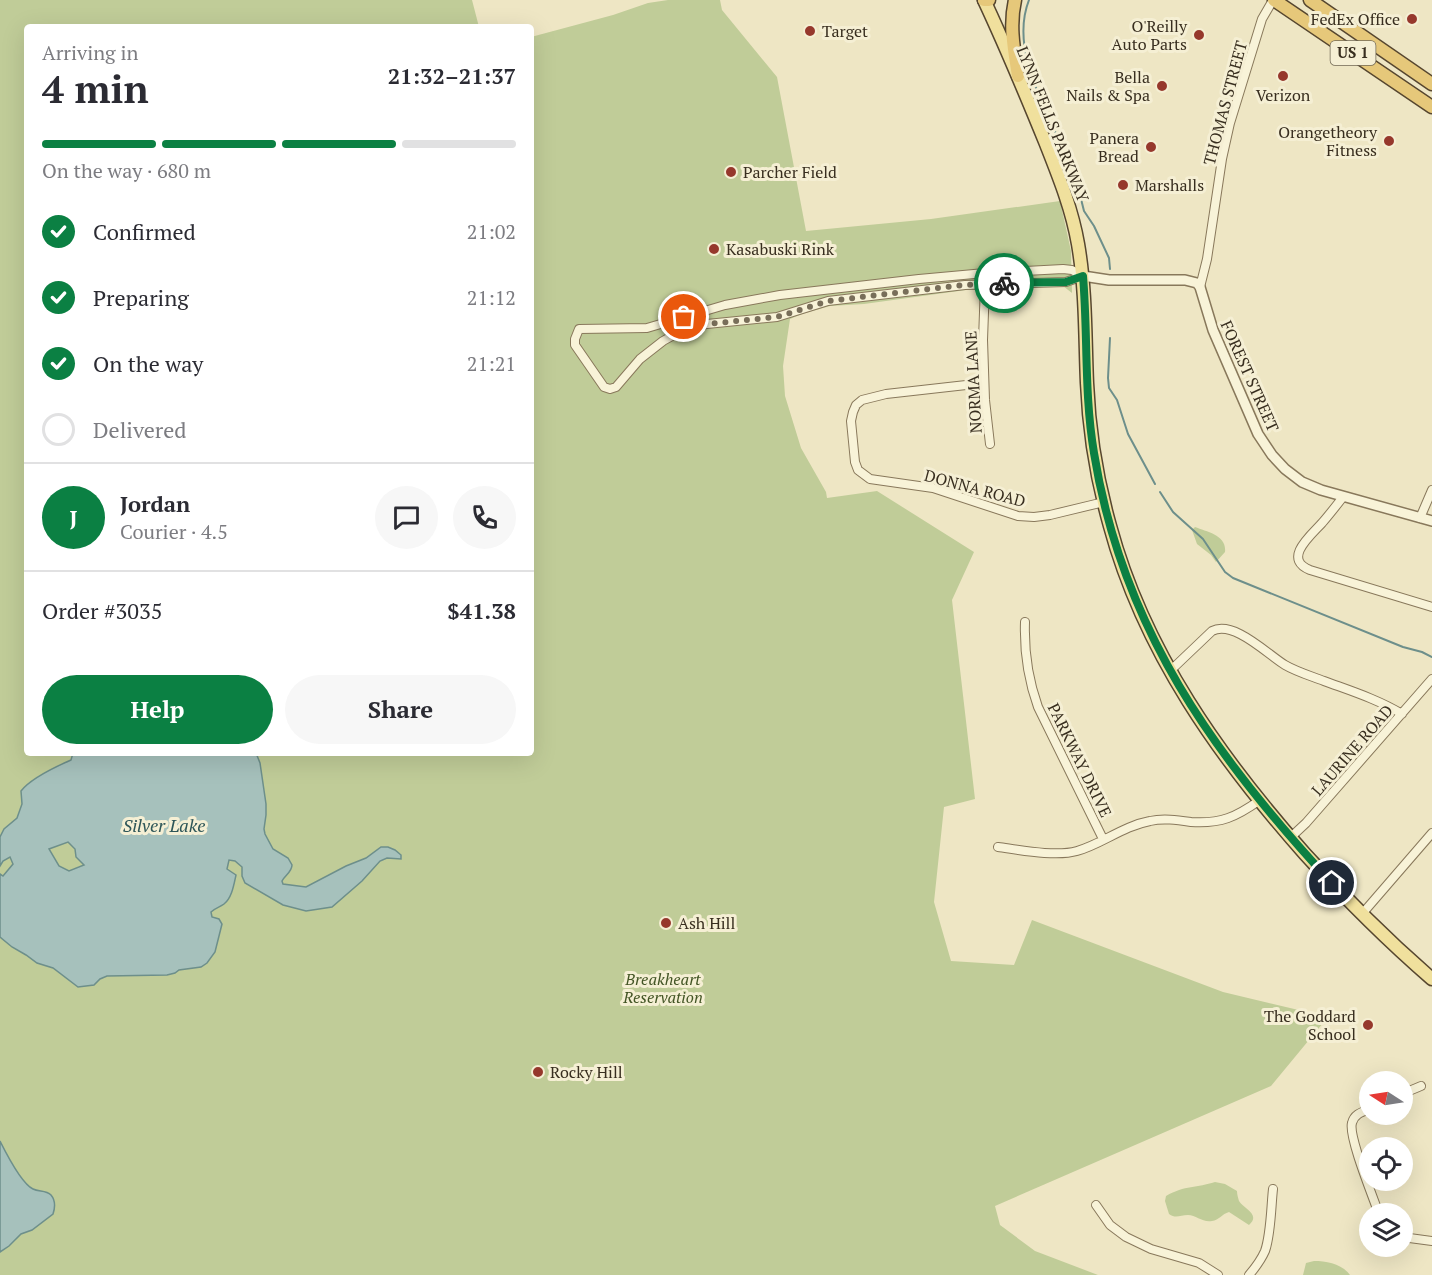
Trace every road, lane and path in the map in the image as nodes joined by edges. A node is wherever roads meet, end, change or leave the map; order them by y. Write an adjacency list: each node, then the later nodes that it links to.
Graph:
1 (986, 0): 5 (main road, LYNN FELLS PARKWAY)
2 (1015, 0): 5 (highway)
3 (1274, 0): 7 (highway, US 1); 10 (street, THOMAS STREET)
4 (1310, 0): 6 (highway, US 1)
5 (1018, 76): 8 (main road, LYNN FELLS PARKWAY)
6 (1432, 84)
7 (1432, 107)
8 (1083, 276): 9 (street); 10 (street); 11 (street); 19 (main road, LYNN FELLS PARKWAY)
9 (985, 284): 12 (street); 15 (street, NORMA LANE)
10 (1200, 287): 18 (street, FOREST STREET)
11 (745, 302): 12 (street); 13 (street)
12 (747, 319): 14 (street)
13 (668, 323): 14 (street); 14 (street)
14 (672, 336)
15 (984, 383): 16 (street, NORMA LANE); 19 (street, DONNA ROAD)
16 (990, 444)
17 (1432, 490): 20 (street)
18 (1343, 497): 20 (street, FOREST STREET); 22 (street)
19 (1104, 502): 24 (main road, LYNN FELLS PARKWAY)
20 (1420, 518): 21 (street, FOREST STREET)
21 (1432, 521)
22 (1432, 607)
23 (1025, 622): 30 (street, PARKWAY DRIVE)
24 (1170, 671): 26 (street); 27 (main road, LYNN FELLS PARKWAY)
25 (1432, 679): 26 (street, LAURINE ROAD)
26 (1402, 714): 29 (street, LAURINE ROAD)
27 (1260, 800): 29 (main road, LYNN FELLS PARKWAY); 30 (street)
28 (1432, 833): 32 (street)
29 (1291, 837): 32 (main road, LYNN FELLS PARKWAY)
30 (1103, 838): 31 (street)
31 (998, 847)
32 (1362, 914): 33 (main road, LYNN FELLS PARKWAY)
33 (1432, 979)
34 (1421, 1086): 35 (street)
35 (1413, 1089)
36 (1359, 1115): 38 (street)
37 (1273, 1189): 43 (street)
38 (1375, 1203)
39 (1096, 1205): 42 (street)
40 (1413, 1238): 41 (street)
41 (1432, 1240)
42 (1218, 1275)
43 (1249, 1275)

